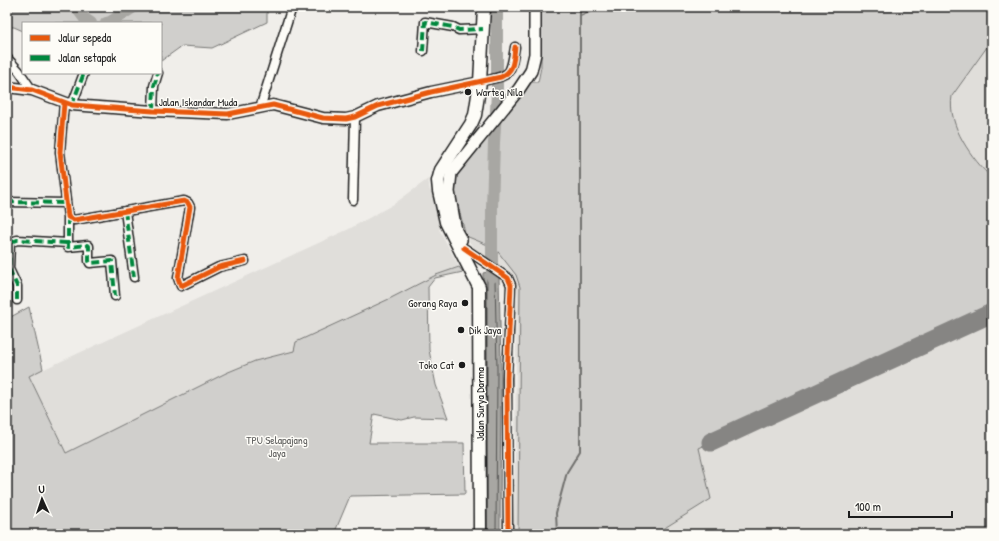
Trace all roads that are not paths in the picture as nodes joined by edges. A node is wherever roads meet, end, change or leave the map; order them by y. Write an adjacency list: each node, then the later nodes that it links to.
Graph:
1 (292, 7): 14 (street)
2 (484, 7): 4 (main road, Jalan Surya Darma)
3 (535, 7): 23 (main road)
4 (483, 29): 6 (street); 10 (main road, Jalan Surya Darma)
5 (515, 47): 10 (street)
6 (423, 51)
7 (7, 58): 12 (street)
8 (83, 74): 13 (street)
9 (158, 74): 15 (street)
10 (485, 81): 16 (street, Jalan Iskandar Muda); 25 (main road, Jalan Surya Darma)
11 (7, 88): 12 (street, Jalan Iskandar Muda)
12 (32, 90): 13 (street, Jalan Iskandar Muda)
13 (68, 104): 15 (street, Jalan Iskandar Muda); 19 (street)
14 (260, 108): 15 (street, Jalan Iskandar Muda); 16 (street, Jalan Iskandar Muda)
15 (153, 111)
16 (355, 117): 17 (street)
17 (353, 200)
18 (7, 202): 19 (street)
19 (66, 203): 21 (street)
20 (125, 211): 21 (street); 24 (street); 26 (street)
21 (68, 217): 22 (street)
22 (68, 243): 27 (street); 28 (street)
23 (464, 248): 25 (main road); 31 (street)
24 (246, 261)
25 (473, 276): 29 (main road, Jalan Surya Darma); 30 (main road, Jalan Surya Darma)
26 (134, 277)
27 (115, 296)
28 (17, 300)
29 (472, 534)
30 (480, 534)
31 (508, 534)

